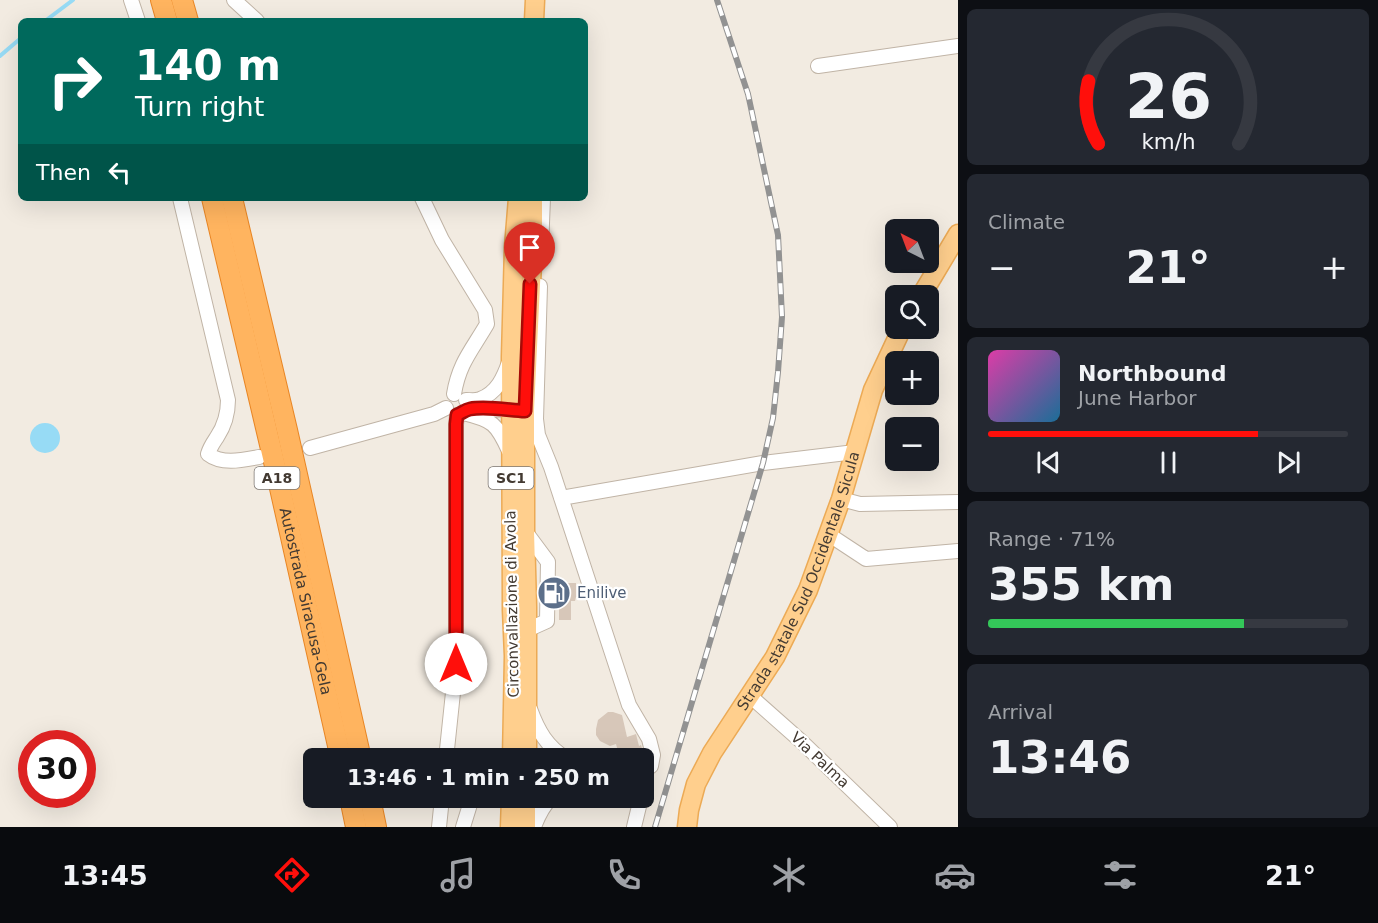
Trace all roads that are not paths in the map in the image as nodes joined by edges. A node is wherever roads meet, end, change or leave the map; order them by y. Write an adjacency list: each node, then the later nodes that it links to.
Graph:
1 (131, 0): 6 (street)
2 (161, 0): 7 (highway)
3 (182, 0): 8 (highway)
4 (234, 0): 9 (street)
5 (535, 0): 10 (main road)
6 (137, 18)
7 (166, 18)
8 (187, 18)
9 (254, 18)
10 (534, 18)
11 (958, 46): 12 (street)
12 (818, 66)
13 (181, 201): 29 (street)
14 (213, 201): 37 (highway, Autostrada Siracusa-Gela / A18)
15 (233, 201): 38 (highway, Autostrada Siracusa-Gela / A18)
16 (423, 201): 24 (street)
17 (518, 201): 23 (main road, Circonvallazione di Avola / SC1)
18 (533, 201): 25 (main road, Circonvallazione di Avola / SC1)
19 (543, 201): 30 (street)
20 (958, 234): 21 (main road)
21 (928, 285)
22 (897, 339): 27 (main road, Strada statale Sud Occidentale Sicula)
23 (511, 357): 24 (street); 25 (main road, Circonvallazione di Avola / SC1)
24 (462, 406): 25 (street); 26 (street); 28 (street); 39 (street)
25 (518, 406): 28 (main road, Circonvallazione di Avola / SC1); 36 (main road, Circonvallazione di Avola / SC1)
26 (310, 448)
27 (855, 452): 30 (street); 31 (main road, Strada statale Sud Occidentale Sicula)
28 (511, 456): 40 (main road, Circonvallazione di Avola / SC1)
29 (259, 457)
30 (561, 498): 43 (street)
31 (841, 500): 32 (street); 33 (main road, Strada statale Sud Occidentale Sicula)
32 (958, 502)
33 (828, 534): 34 (street); 35 (main road, Strada statale Sud Occidentale Sicula)
34 (958, 550)
35 (749, 695): 60 (main road, Strada statale Sud Occidentale Sicula); 61 (street, Via Palma)
36 (527, 699): 41 (main road, Circonvallazione di Avola / SC1); 42 (street)
37 (339, 748)
38 (359, 748)
39 (447, 748)
40 (512, 748)
41 (527, 748)
42 (552, 748)
43 (652, 748)
44 (352, 808): 52 (highway)
45 (371, 808): 53 (highway)
46 (441, 808): 54 (street)
47 (469, 808): 55 (street)
48 (511, 808): 56 (main road)
49 (526, 808): 57 (main road)
50 (544, 808): 58 (street)
51 (639, 808): 59 (street)
52 (356, 827)
53 (376, 827)
54 (439, 827)
55 (463, 827)
56 (510, 827)
57 (526, 827)
58 (534, 827)
59 (634, 827)
60 (687, 827)
61 (890, 827)

